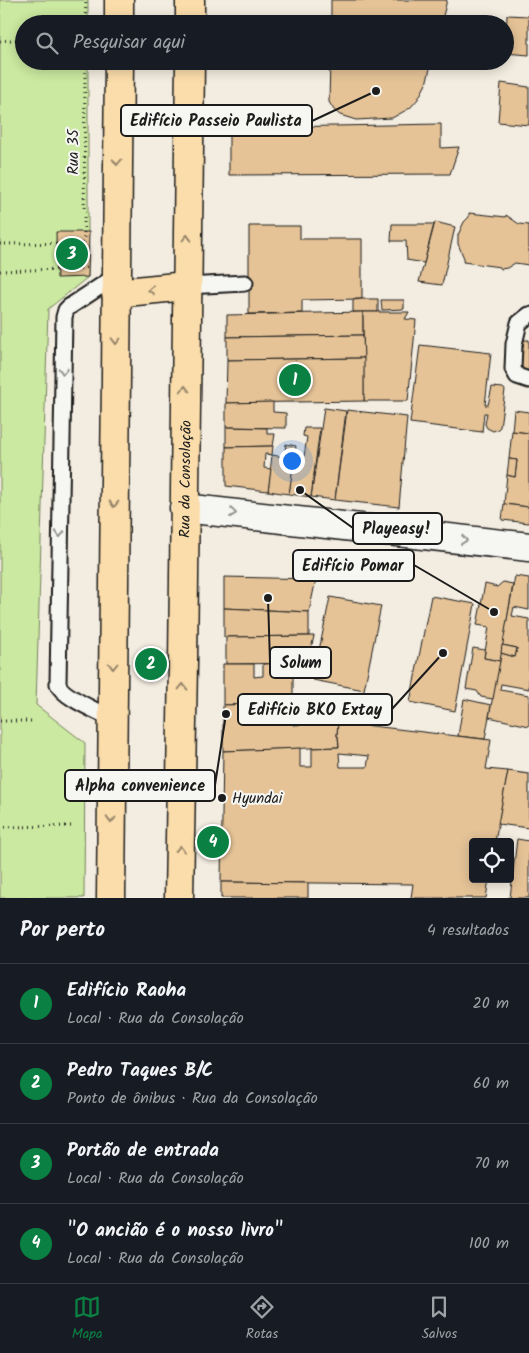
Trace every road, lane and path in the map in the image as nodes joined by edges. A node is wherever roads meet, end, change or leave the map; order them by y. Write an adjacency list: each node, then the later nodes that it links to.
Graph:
1 (86, 0): 4 (path)
2 (119, 0): 5 (main road)
3 (190, 0): 6 (main road)
4 (85, 15)
5 (119, 15)
6 (190, 15)
7 (15, 40): 8 (path)
8 (0, 41)
9 (85, 70): 12 (path, Rua 35)
10 (119, 70): 18 (main road, one-way to 18)
11 (190, 70): 19 (main road, Rua da Consolação, one-way to 11)
12 (84, 243): 13 (path); 14 (path)
13 (91, 243)
14 (0, 244)
15 (87, 268): 16 (path)
16 (0, 270)
17 (244, 283): 19 (lane)
18 (116, 284): 19 (main road, one-way to 18); 24 (main road, one-way to 24); 24 (lane, one-way to 24)
19 (186, 286): 22 (main road, Rua da Consolação, one-way to 19)
20 (529, 315): 21 (lane)
21 (529, 380)
22 (184, 508): 23 (street, one-way to 23); 30 (main road, Rua da Consolação, one-way to 22)
23 (529, 547)
24 (112, 719): 29 (main road, one-way to 29)
25 (33, 721): 26 (path)
26 (0, 722)
27 (73, 826): 28 (path)
28 (0, 827)
29 (111, 898)
30 (179, 898)

